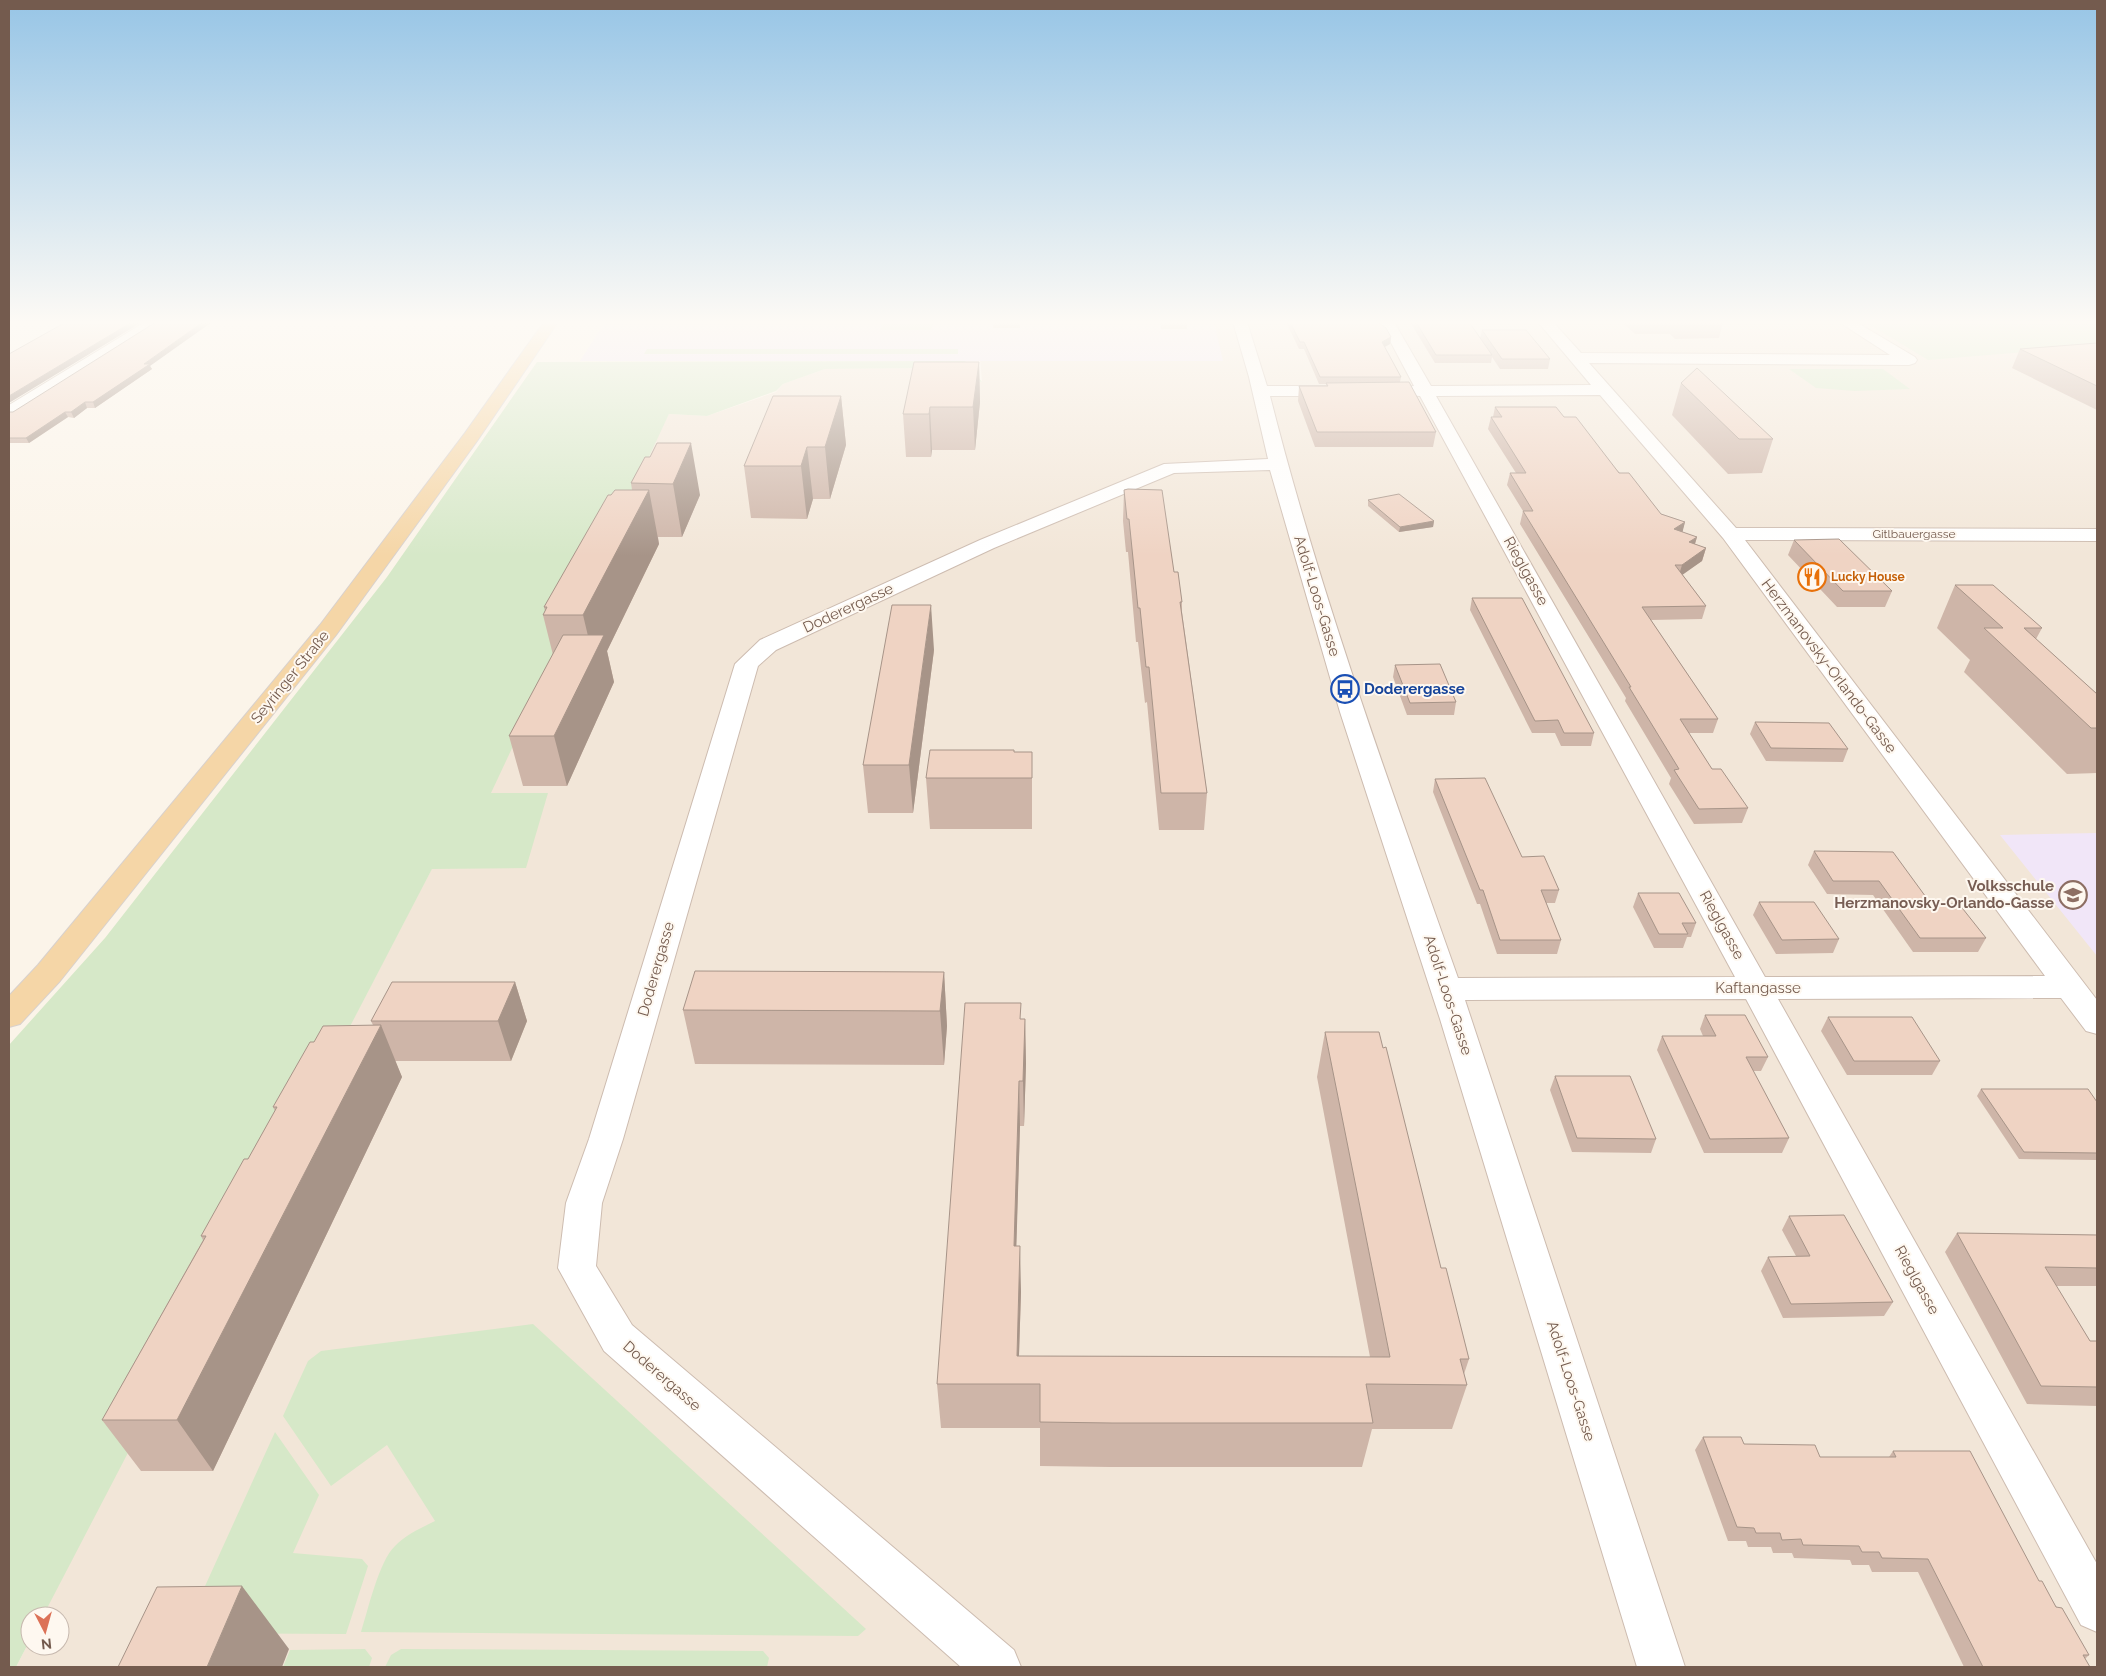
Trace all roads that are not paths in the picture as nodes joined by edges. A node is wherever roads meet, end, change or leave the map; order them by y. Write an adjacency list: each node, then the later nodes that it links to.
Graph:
1 (28, 400): 6 (street)
2 (497, 400): 13 (main road, Seyringer Straße)
3 (1262, 400): 7 (street, Adolf-Loos-Gasse)
4 (1418, 400): 12 (street, Rieglgasse)
5 (1613, 400): 8 (street, Herzmanovsky-Orlando-Gasse)
6 (9, 412)
7 (1278, 464): 11 (street, Adolf-Loos-Gasse); 16 (street, Doderergasse)
8 (1730, 534): 9 (street, Gitlbauergasse); 10 (street, Herzmanovsky-Orlando-Gasse)
9 (2097, 535)
10 (2069, 987): 12 (street, Kaftangasse); 14 (street, Herzmanovsky-Orlando-Gasse)
11 (1446, 988): 12 (street, Kaftangasse); 17 (street, Adolf-Loos-Gasse)
12 (1756, 988): 15 (street, Rieglgasse)
13 (9, 1016)
14 (2097, 1023)
15 (2097, 1609)
16 (997, 1667)
17 (1661, 1667)

